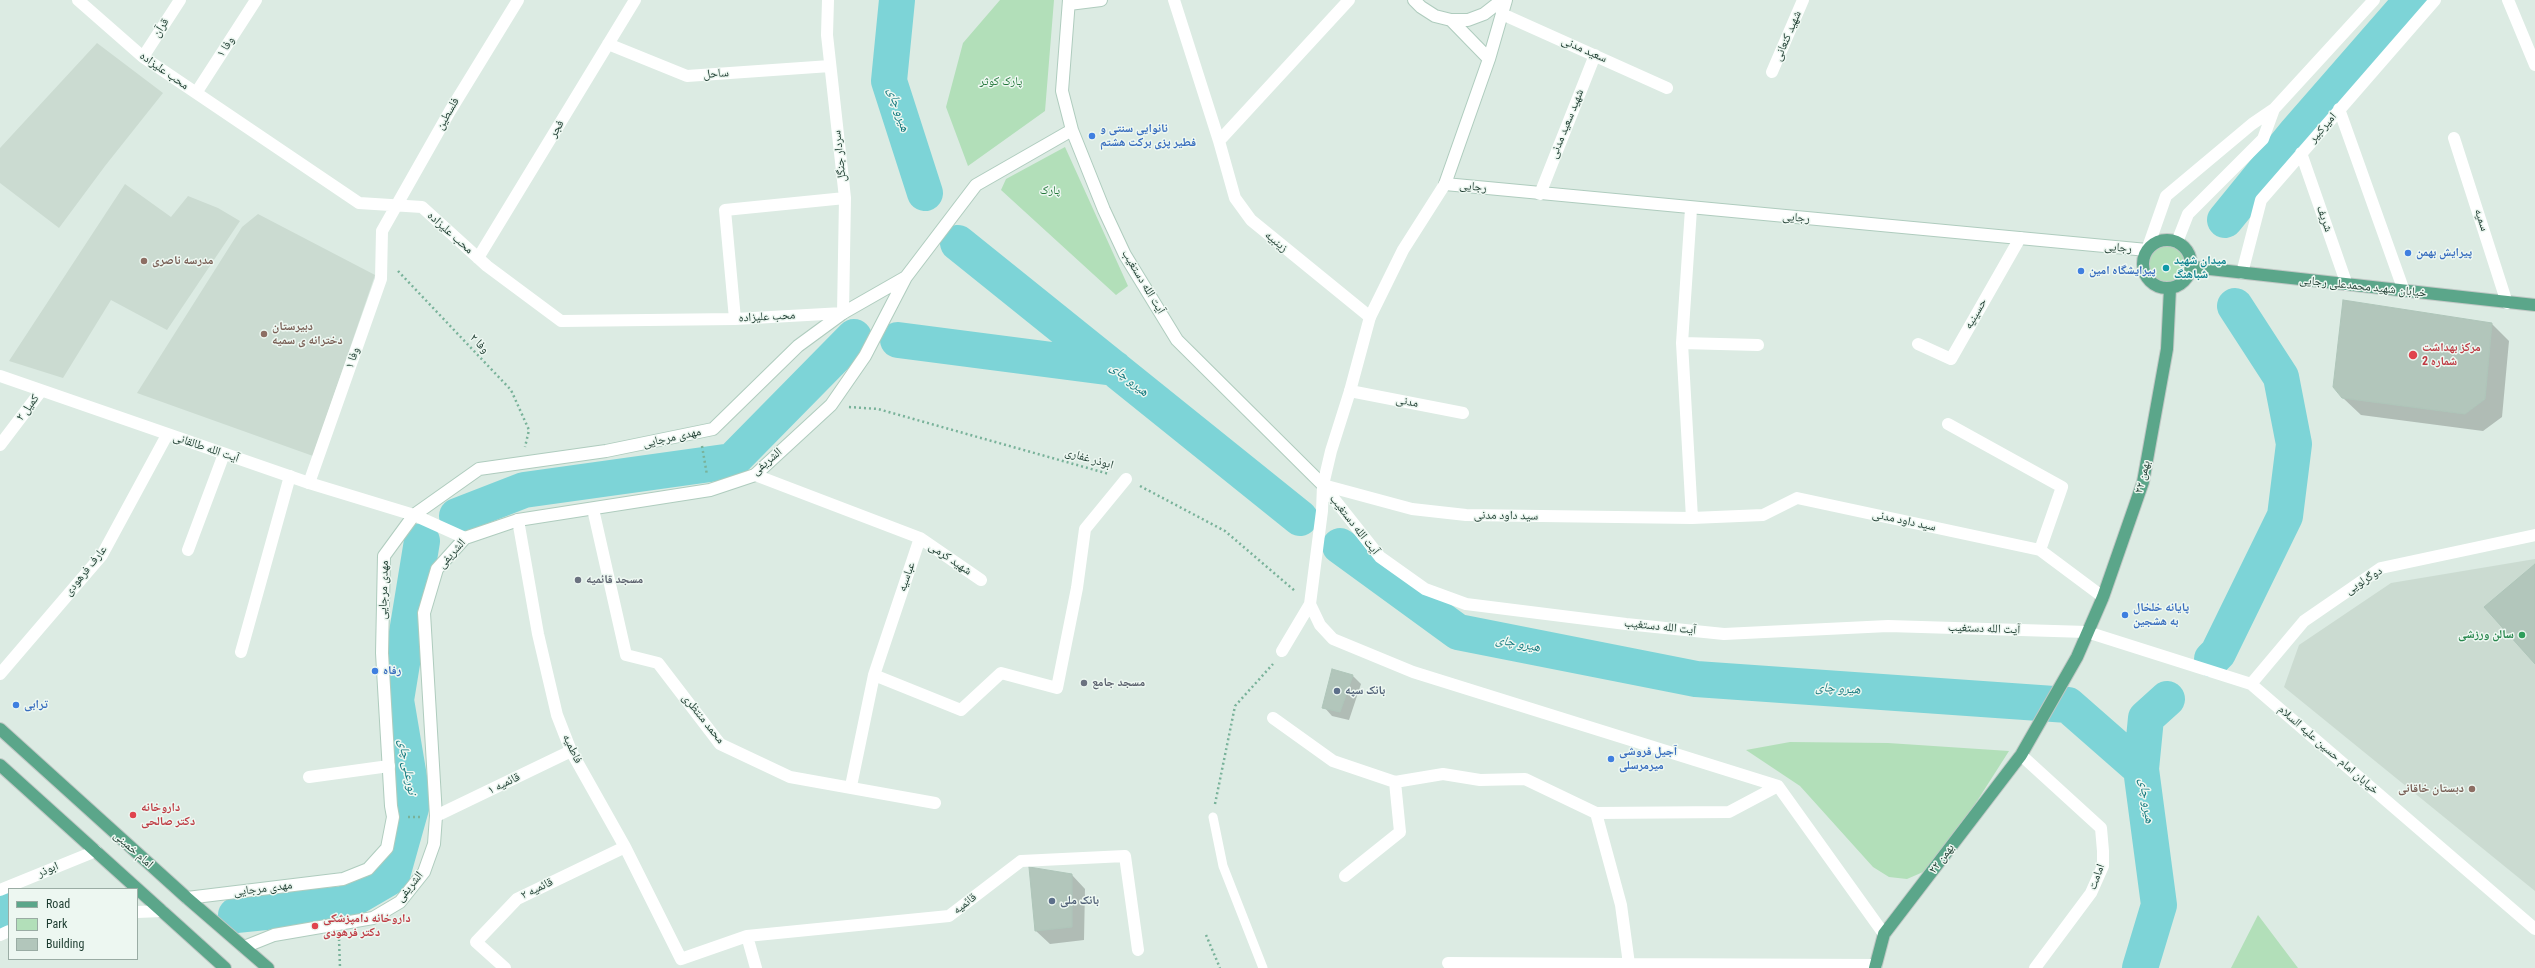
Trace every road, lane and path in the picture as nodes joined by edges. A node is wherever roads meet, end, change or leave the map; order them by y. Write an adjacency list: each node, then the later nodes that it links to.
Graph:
1 (78, 0): 23 (street, محب علیزاده)
2 (180, 0): 23 (street, قرآن)
3 (256, 0): 29 (street, وفا ۱)
4 (518, 0): 39 (street, فلسطین)
5 (635, 0): 20 (street, فجر)
6 (828, 0): 26 (street, سردار جنگل)
7 (1101, 0): 17 (street)
8 (1174, 0): 34 (street, زینبیه)
9 (1349, 0): 34 (street)
10 (1414, 0): 19 (street)
11 (1502, 0): 19 (street)
12 (1506, 0): 18 (street)
13 (1803, 0): 27 (street, شهید کنعانی)
14 (2374, 0): 30 (street)
15 (2435, 0): 31 (street, امیرکبیر)
16 (2508, 0): 21 (street)
17 (1069, 2): 32 (street, آیت الله دستغیب)
18 (1502, 14): 22 (street, سعید مدنی); 24 (street)
19 (1451, 20): 24 (street)
20 (608, 44): 26 (street, ساحل); 46 (street, فجر)
21 (2532, 49): 25 (street)
22 (1595, 55): 28 (street, سعید مدنی); 37 (street, شهید سعید مدنی)
23 (142, 57): 29 (street, محب علیزاده)
24 (1489, 59): 36 (street)
25 (2535, 65)
26 (830, 66): 38 (street, سردار جنگل)
27 (1772, 72)
28 (1666, 88)
29 (196, 93): 39 (street, محب علیزاده)
30 (2274, 109): 43 (street); 44 (street)
31 (2339, 109): 35 (street, امیرکبیر); 52 (street)
32 (1072, 130): 49 (street); 76 (street, آیت الله دستغیب)
33 (2454, 138): 53 (street, سمیه)
34 (1219, 141): 56 (street, زینبیه)
35 (2301, 153): 48 (street, امیرکبیر); 50 (street, شریف)
36 (1445, 184): 37 (street, رجایی); 56 (street)
37 (1540, 194): 40 (street, رجایی)
38 (845, 198): 55 (street, سردار جنگل); 57 (street)
39 (396, 206): 41 (street, فلسطین); 46 (street, محب علیزاده)
40 (1691, 209): 42 (street, رجایی); 58 (street)
41 (382, 231): 45 (street, وفا ۱)
42 (2020, 238): 44 (street, رجایی); 59 (street, حسینیه)
43 (2177, 242): 44 (main road); 47 (main road)
44 (2147, 250): 51 (main road)
45 (382, 254): 71 (path, وفا ۲); 75 (street, وفا ۱)
46 (478, 258): 57 (street, محب علیزاده)
47 (2192, 267): 48 (main road, خیابان شهید محمدعلی رجایی); 51 (main road)
48 (2242, 273): 50 (main road, خیابان شهید محمدعلی رجایی)
49 (906, 277): 55 (street, مهدی مرجایی); 64 (street, الشریفی)
50 (2347, 285): 52 (main road, خیابان شهید محمدعلی رجایی)
51 (2170, 288): 88 (main road, ۲۲ بهمن)
52 (2404, 291): 53 (main road, خیابان شهید محمدعلی رجایی)
53 (2507, 303): 54 (main road, خیابان شهید محمدعلی رجایی)
54 (2535, 306)
55 (843, 313): 57 (street, محب علیزاده); 67 (street, مهدی مرجایی)
56 (1370, 317): 63 (street)
57 (735, 319)
58 (1682, 343): 60 (street); 80 (street)
59 (1918, 344)
60 (1758, 346)
61 (0, 376): 62 (street, آیت الله طالقانی)
62 (41, 391): 68 (street, آیت الله طالقانی); 69 (street, کمیل ۲)
63 (1350, 391): 65 (street, مدنی); 76 (street)
64 (831, 405): 72 (street, الشریفی); 74 (path, ابوذر غفاری)
65 (1463, 413)
66 (1948, 424): 86 (street)
67 (700, 432): 71 (street, مهدی مرجایی); 77 (path)
68 (167, 435): 70 (street, آیت الله طالقانی); 93 (street, عارف فرهودی)
69 (0, 445)
70 (224, 454): 73 (street, آیت الله طالقانی); 85 (street)
71 (522, 463): 79 (street, مهدی مرجایی)
72 (755, 475): 77 (street, الشریفی); 84 (street)
73 (290, 476): 75 (street, آیت الله طالقانی); 92 (street)
74 (1126, 479): 89 (path, ابوذر غفاری); 94 (street)
75 (309, 483): 79 (street, آیت الله طالقانی)
76 (1323, 485): 80 (street, سید داود مدنی); 89 (street); 90 (street, آیت الله دستغیب)
77 (710, 490): 78 (street, الشریفی)
78 (594, 509): 81 (street, الشریفی); 104 (street, محمد منتظری)
79 (414, 515): 83 (street, آیت الله طالقانی); 101 (street, مهدی مرجایی)
80 (1692, 518): 86 (street, سید داود مدنی)
81 (518, 520): 83 (street, الشریفی); 98 (street, فاطمیه)
82 (2535, 535): 95 (street, دوگرلویی)
83 (465, 538): 108 (street, الشریفی)
84 (920, 538): 87 (street, شهید کرمی); 94 (street, عباسیه)
85 (188, 550)
86 (2040, 550): 88 (street, سید داود مدنی)
87 (981, 580)
88 (2103, 597): 90 (main road, ۲۲ بهمن)
89 (1310, 604): 91 (street); 105 (street)
90 (2087, 632): 95 (street, خیابان امام حسین علیه السلام); 99 (main road, ۲۲ بهمن)
91 (1282, 651): 109 (path)
92 (241, 652)
93 (0, 674)
94 (874, 675): 104 (street, عباسیه)
95 (2251, 684): 121 (street, خیابان امام حسین علیه السلام)
96 (1273, 718): 103 (street)
97 (0, 729): 117 (main road, امام خمینی)
98 (571, 751): 108 (street, قائمیه ۱); 111 (street, فاطمیه)
99 (2021, 755): 122 (main road, ۲۲ بهمن); 138 (street, امامت)
100 (0, 765): 112 (main road, امام خمینی)
101 (389, 766): 102 (street); 110 (street, مهدی مرجایی)
102 (309, 777)
103 (1395, 782): 107 (street); 113 (street)
104 (851, 786): 106 (street, محمد منتظری)
105 (1778, 786): 107 (street); 122 (street)
106 (935, 803)
107 (1596, 813): 129 (street)
108 (436, 816): 110 (path); 120 (street, الشریفی)
109 (1213, 816): 137 (lane)
110 (393, 817): 117 (street, مهدی مرجایی)
111 (624, 846): 127 (street, فاطمیه); 134 (street, قائمیه ۲)
112 (96, 851): 114 (main road, امام خمینی); 116 (street, ابوذر)
113 (1345, 876)
114 (137, 888)
115 (138, 889): 118 (main road, امام خمینی)
116 (0, 890)
117 (187, 898): 125 (main road, امام خمینی)
118 (162, 911): 119 (street); 131 (main road, امام خمینی)
119 (138, 912)
120 (338, 925): 125 (street, الشریفی); 133 (path)
121 (2535, 929)
122 (1884, 934): 130 (main road, ۲۲ بهمن)
123 (1206, 935): 136 (path)
124 (748, 936): 126 (street, قائمیه); 127 (street, قائمیه); 135 (street)
125 (244, 947): 132 (main road, امام خمینی)
126 (1138, 950)
127 (681, 960)
128 (1448, 962): 129 (street)
129 (1629, 966): 130 (street)
130 (1876, 966)
131 (226, 968)
132 (268, 968)
133 (340, 968)
134 (505, 968)
135 (756, 968)
136 (1220, 968)
137 (1263, 968)
138 (2035, 968)

